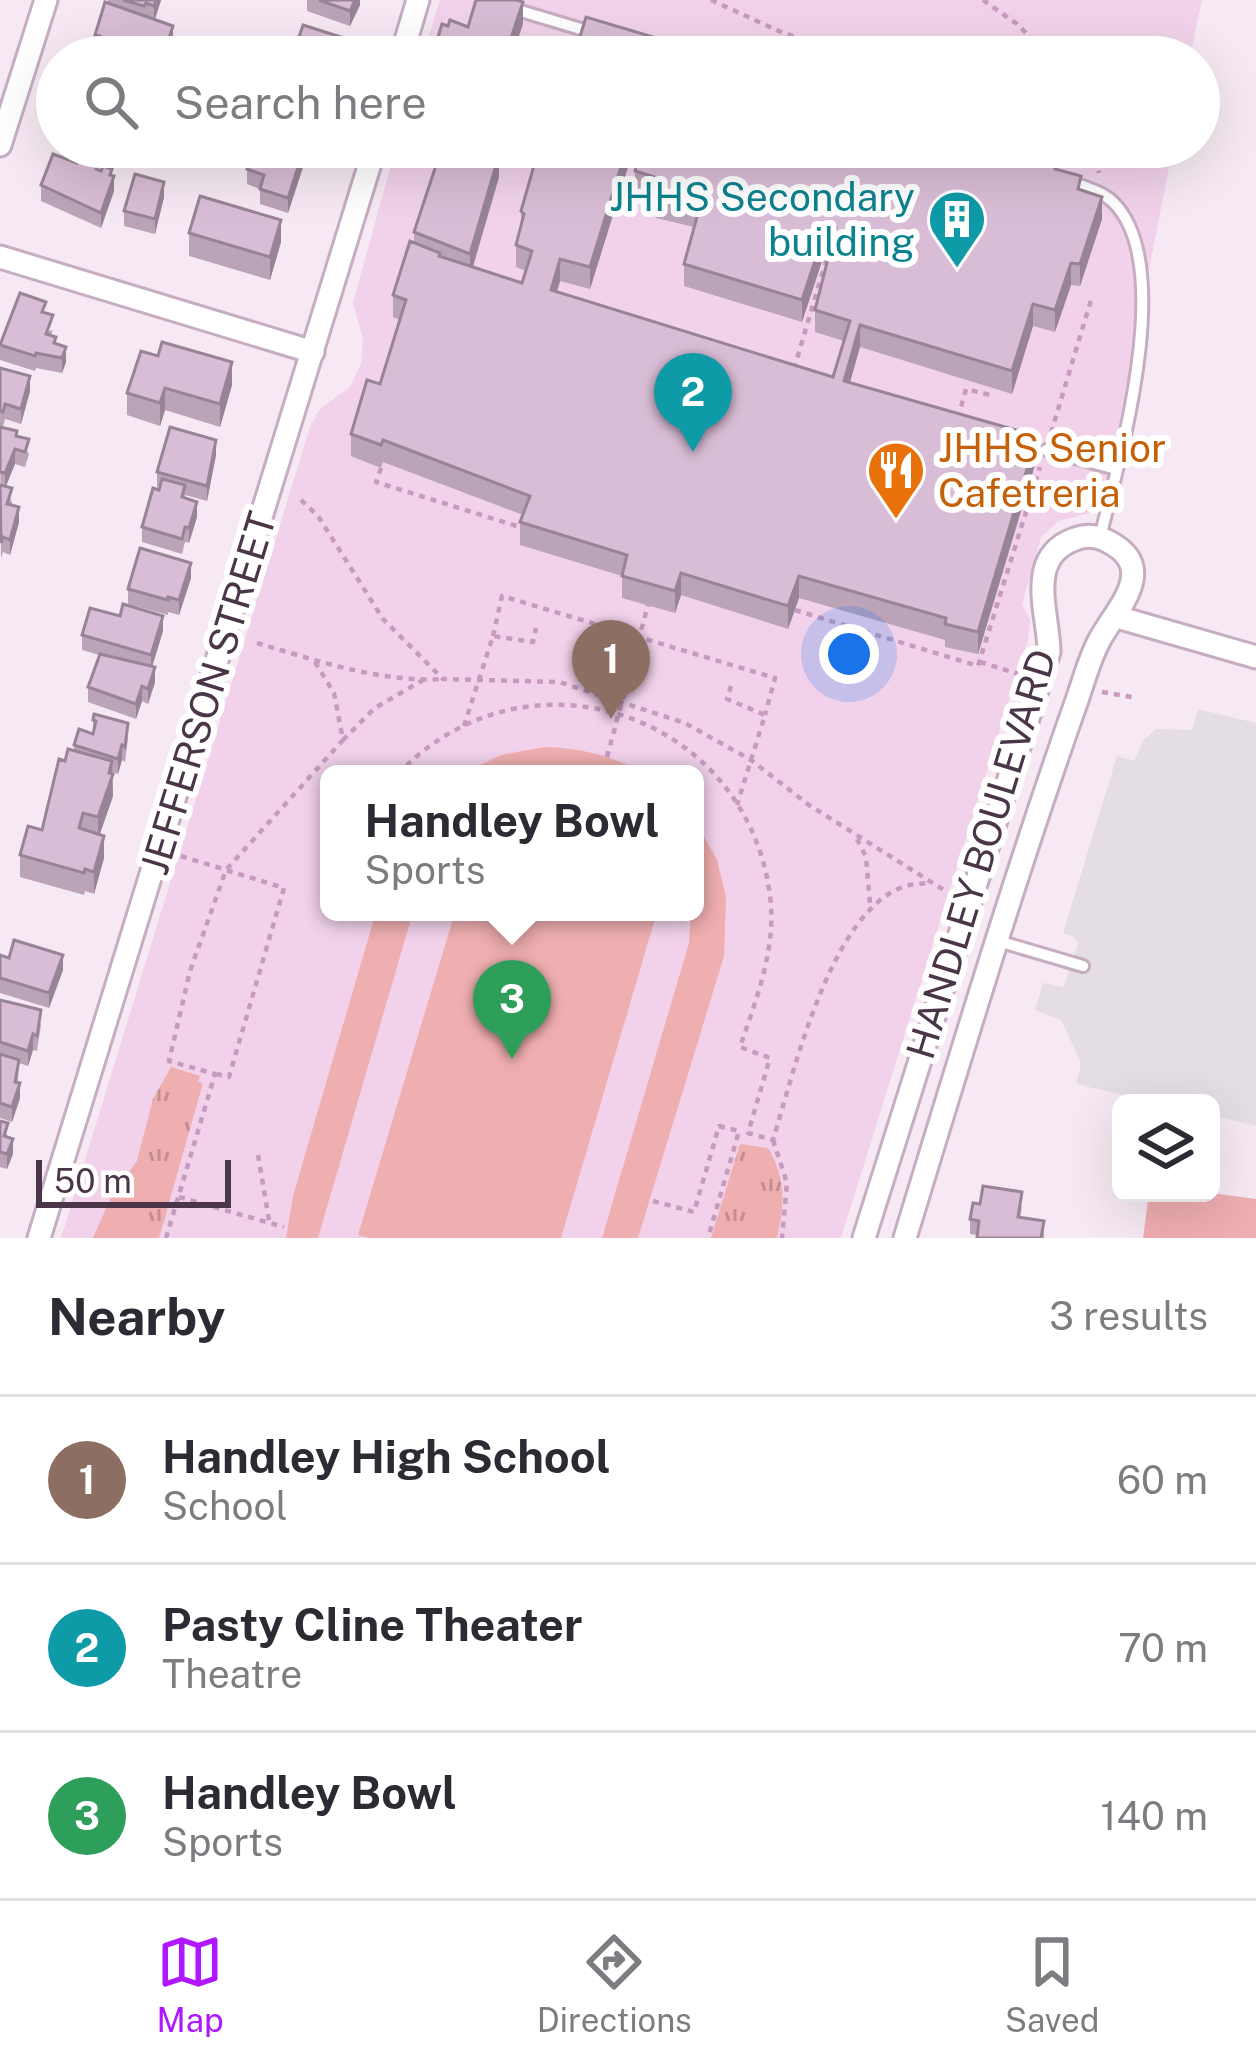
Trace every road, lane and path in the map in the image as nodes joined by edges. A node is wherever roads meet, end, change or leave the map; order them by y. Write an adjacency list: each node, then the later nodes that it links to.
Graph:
1 (46, 0): 10 (street)
2 (418, 0): 6 (street)
3 (710, 0): 8 (path)
4 (983, 0): 9 (path)
5 (505, 6): 7 (lane)
6 (407, 36)
7 (606, 36)
8 (793, 36)
9 (1029, 36)
10 (0, 145)
11 (369, 168): 16 (street, JEFFERSON STREET)
12 (1050, 175): 23 (lane)
13 (833, 256): 17 (path)
14 (0, 257): 16 (street)
15 (1091, 301): 19 (path)
16 (313, 352): 73 (street, JEFFERSON STREET)
17 (792, 375)
18 (990, 395): 20 (path)
19 (1057, 414)
20 (956, 423)
21 (1046, 450): 23 (lane); 36 (path)
22 (381, 468): 25 (path)
23 (1116, 469): 26 (lane)
24 (301, 500): 38 (path)
25 (526, 530)
26 (1100, 537): 29 (street, HANDLEY BOULEVARD); 61 (street, HANDLEY BOULEVARD)
27 (648, 605): 32 (path)
28 (795, 610): 36 (path)
29 (1117, 617): 34 (street); 62 (street, HANDLEY BOULEVARD)
30 (536, 628): 31 (path)
31 (493, 636): 32 (path); 40 (path)
32 (641, 637): 44 (path); 46 (path)
33 (257, 643): 35 (path)
34 (1256, 657)
35 (313, 660): 39 (path); 48 (path)
36 (980, 662): 37 (path)
37 (1024, 676)
38 (442, 679): 39 (path); 40 (path)
39 (424, 680): 48 (path)
40 (481, 680): 44 (path); 47 (path)
41 (731, 686): 46 (path)
42 (1102, 692): 43 (path)
43 (1137, 698)
44 (622, 703): 45 (path); 50 (path)
45 (620, 714): 47 (path); 49 (path); 54 (path)
46 (765, 715): 50 (path)
47 (464, 727): 52 (path)
48 (343, 740): 51 (path)
49 (608, 757)
50 (751, 760): 54 (path); 55 (path)
51 (320, 765)
52 (408, 765)
53 (320, 766): 57 (path)
54 (737, 805): 65 (path)
55 (854, 835): 58 (path); 60 (path)
56 (181, 856): 57 (path)
57 (226, 870): 64 (path); 64 (path)
58 (930, 884): 59 (path); 60 (path)
59 (949, 892)
60 (868, 908): 65 (path)
61 (957, 940): 62 (street); 71 (street, HANDLEY BOULEVARD)
62 (996, 946): 63 (lane); 72 (street, HANDLEY BOULEVARD)
63 (1083, 966)
64 (215, 1074): 67 (path)
65 (773, 1140): 76 (path)
66 (258, 1155): 69 (path)
67 (178, 1197): 69 (path); 74 (path)
68 (653, 1201): 75 (path)
69 (269, 1223): 70 (path)
70 (284, 1227)
71 (868, 1227): 72 (street)
72 (907, 1233)
73 (39, 1238)
74 (166, 1238)
75 (708, 1238)
76 (782, 1238)

